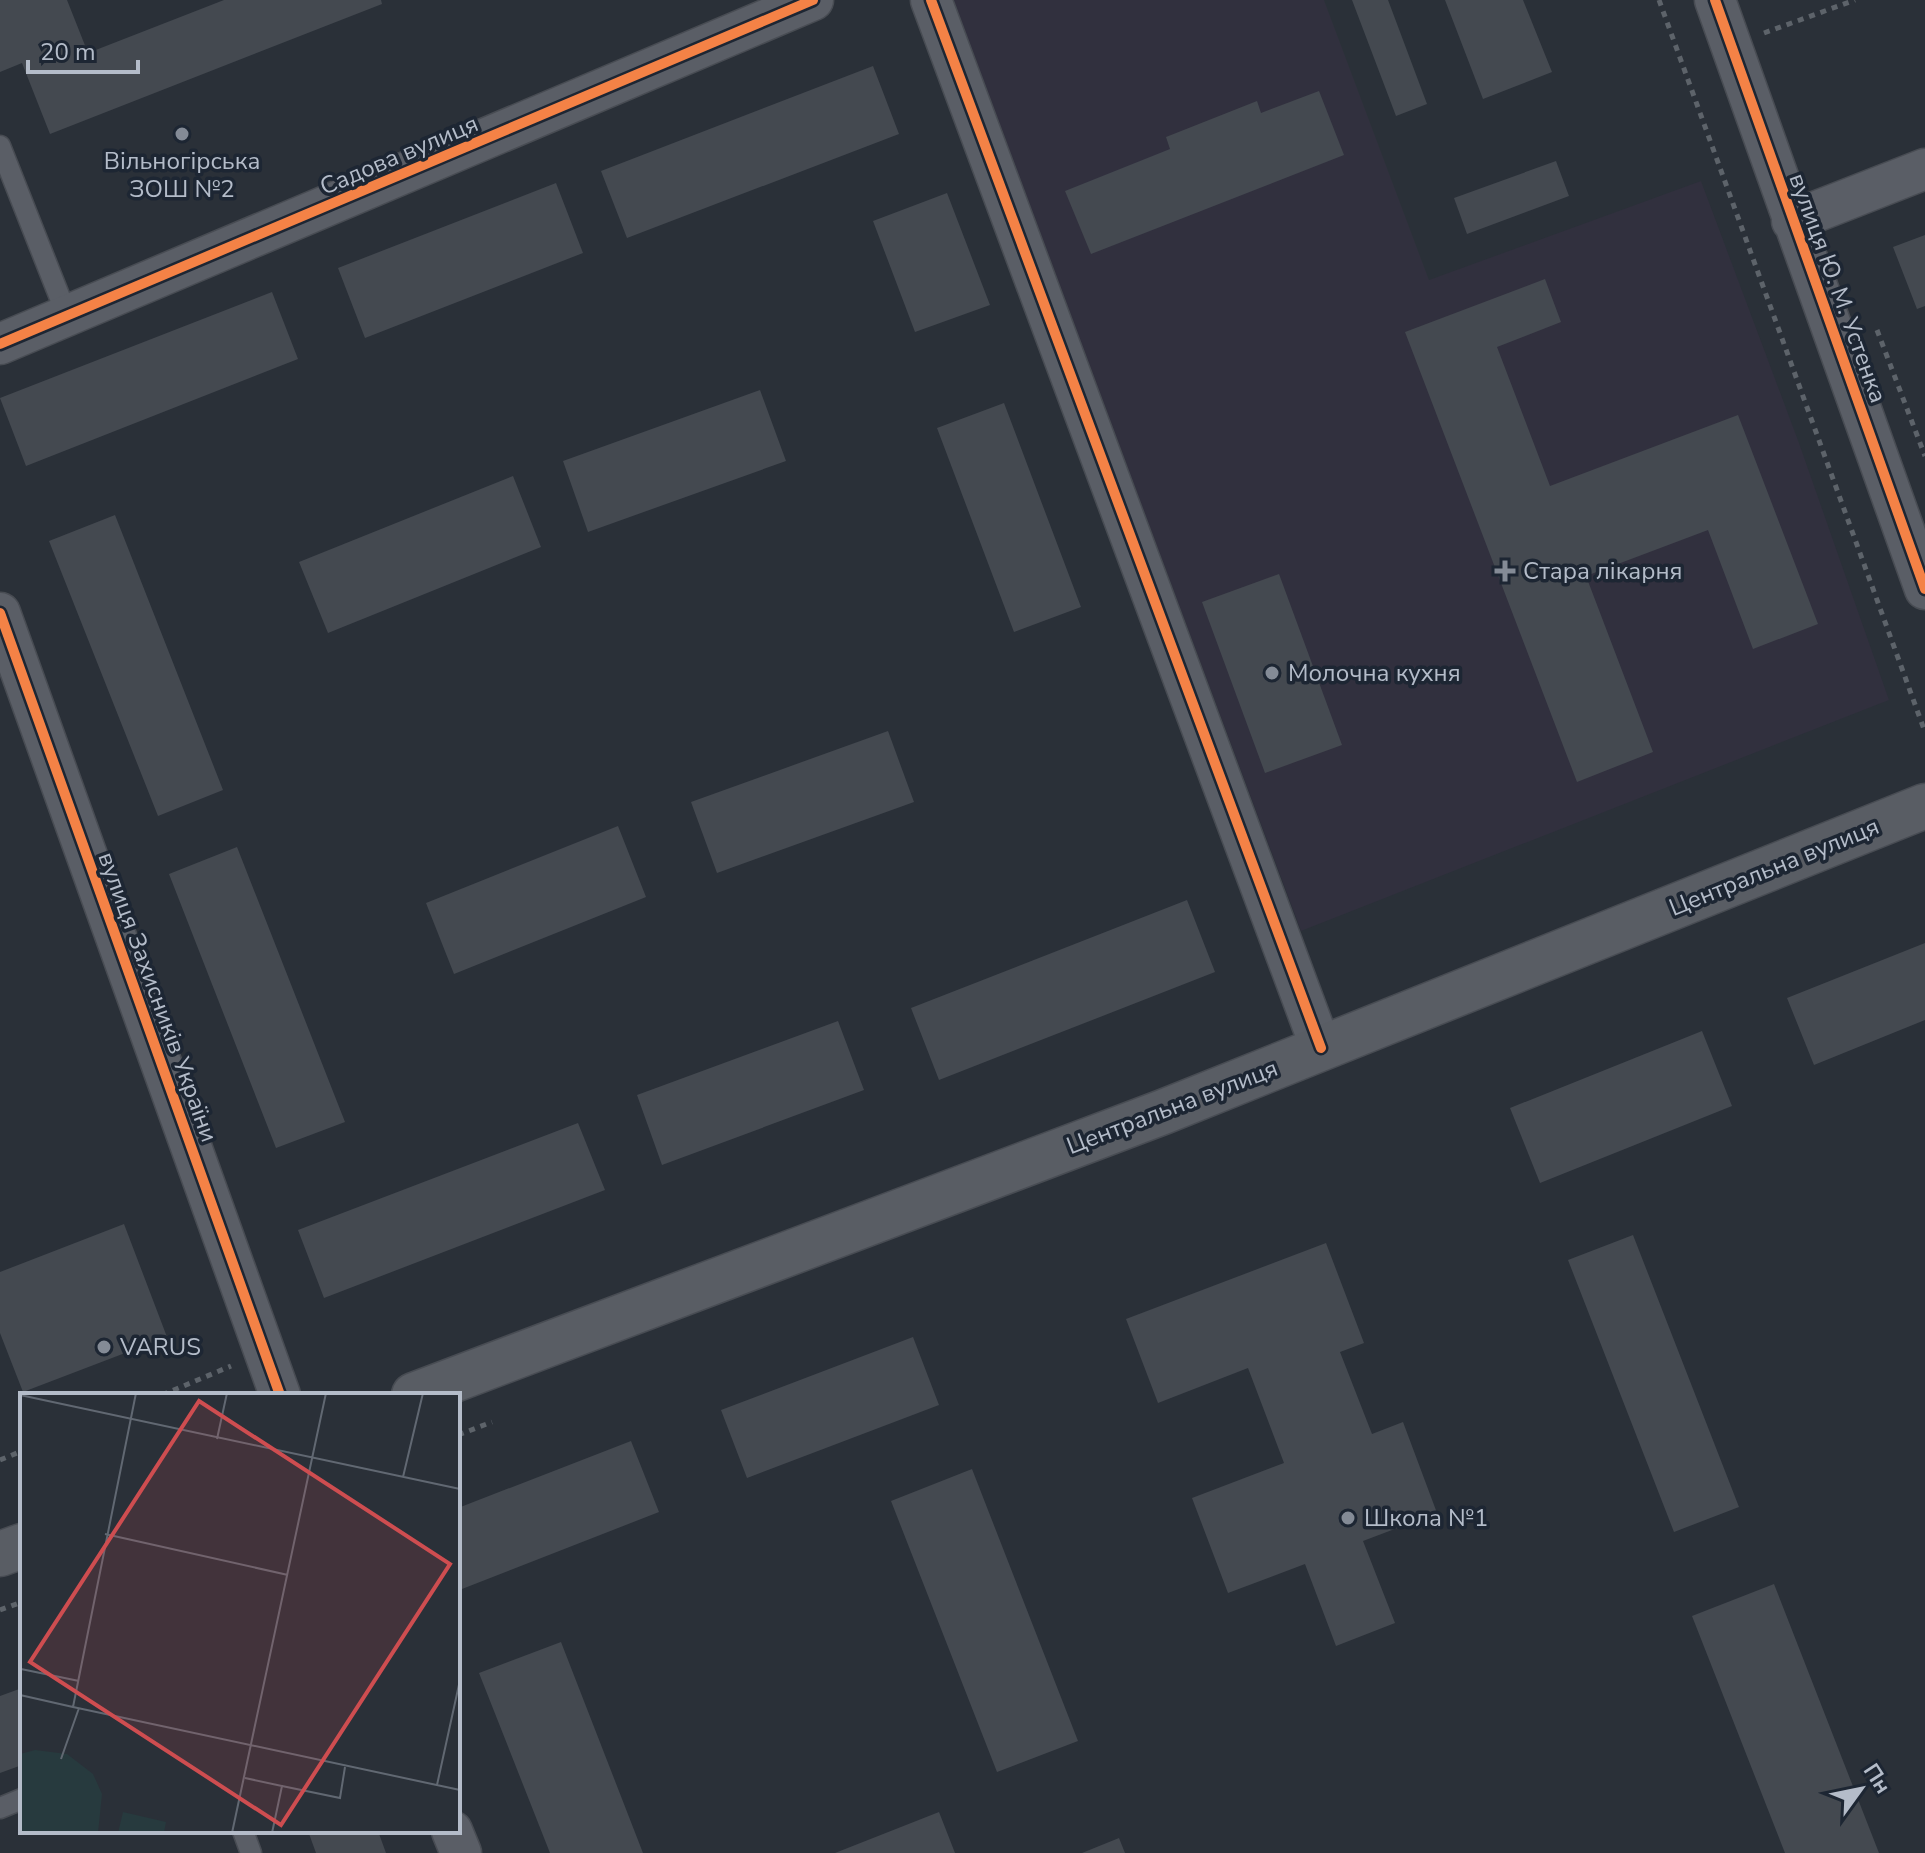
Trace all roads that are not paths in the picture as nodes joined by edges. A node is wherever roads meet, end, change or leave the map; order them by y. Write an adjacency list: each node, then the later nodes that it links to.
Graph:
1 (813, 0): 7 (street, Садова вулиця)
2 (931, 0): 12 (street)
3 (1715, 0): 6 (street, вулиця Ю. М. Устенка)
4 (0, 146): 7 (lane)
5 (1925, 169): 6 (street)
6 (1792, 221): 9 (street, вулиця Ю. М. Устенка)
7 (68, 318): 8 (street, Садова вулиця)
8 (0, 344)
9 (1925, 589)
10 (0, 613): 13 (street, вулиця Захисників України)
11 (1925, 806): 12 (main road, Центральна вулиця)
12 (1321, 1048): 14 (main road, Центральна вулиця)
13 (279, 1393)
14 (419, 1393)
15 (20, 1547): 16 (main road)
16 (0, 1554)
17 (20, 1800): 18 (lane)
18 (0, 1808)
19 (244, 1833): 21 (lane)
20 (453, 1833): 22 (street)
21 (251, 1853)
22 (461, 1853)

